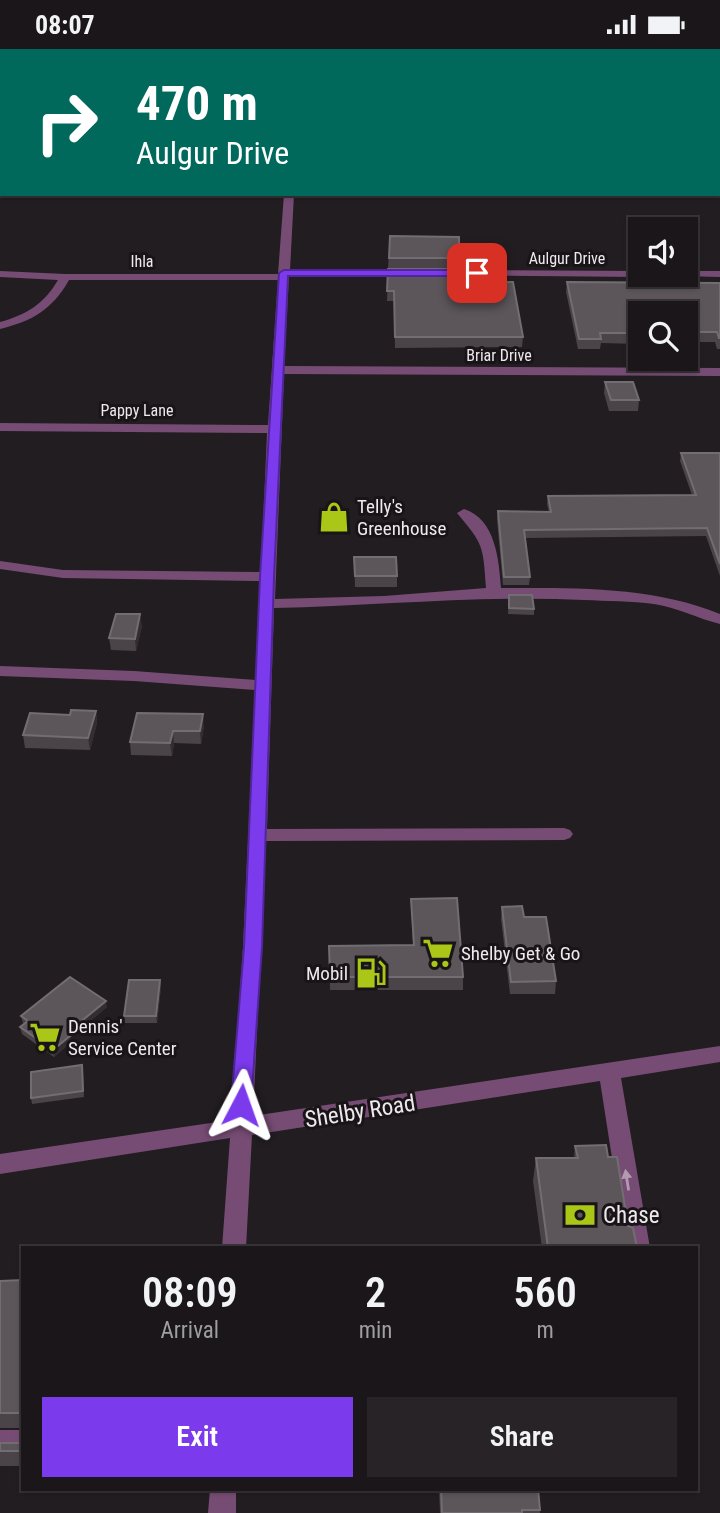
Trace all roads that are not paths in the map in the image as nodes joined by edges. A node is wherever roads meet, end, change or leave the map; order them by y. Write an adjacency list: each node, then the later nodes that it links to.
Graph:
1 (289, 196): 6 (street)
2 (0, 274): 7 (street, Ihla)
3 (628, 274): 6 (street, Aulgur Drive)
4 (698, 274): 5 (street)
5 (720, 274)
6 (283, 275): 7 (street, Ihla); 9 (street)
7 (65, 277): 8 (street)
8 (0, 326)
9 (278, 370): 10 (street, Briar Drive); 12 (street)
10 (720, 372)
11 (0, 427): 12 (street, Pappy Lane)
12 (274, 429): 15 (street)
13 (464, 513): 16 (street)
14 (0, 565): 15 (street)
15 (267, 577): 17 (street)
16 (494, 593): 17 (street); 18 (street)
17 (267, 604): 20 (street)
18 (720, 619)
19 (0, 671): 20 (street)
20 (263, 686): 22 (street)
21 (564, 834): 22 (street)
22 (257, 835): 25 (street)
23 (720, 1054): 24 (street, Shelby Road)
24 (609, 1071): 25 (street, Shelby Road); 28 (street, one-way to 24)
25 (240, 1129): 26 (street, Shelby Road); 27 (street)
26 (0, 1164)
27 (234, 1246)
28 (638, 1246)
29 (0, 1443): 30 (street)
30 (21, 1443)
31 (223, 1491): 32 (street)
32 (222, 1513)

